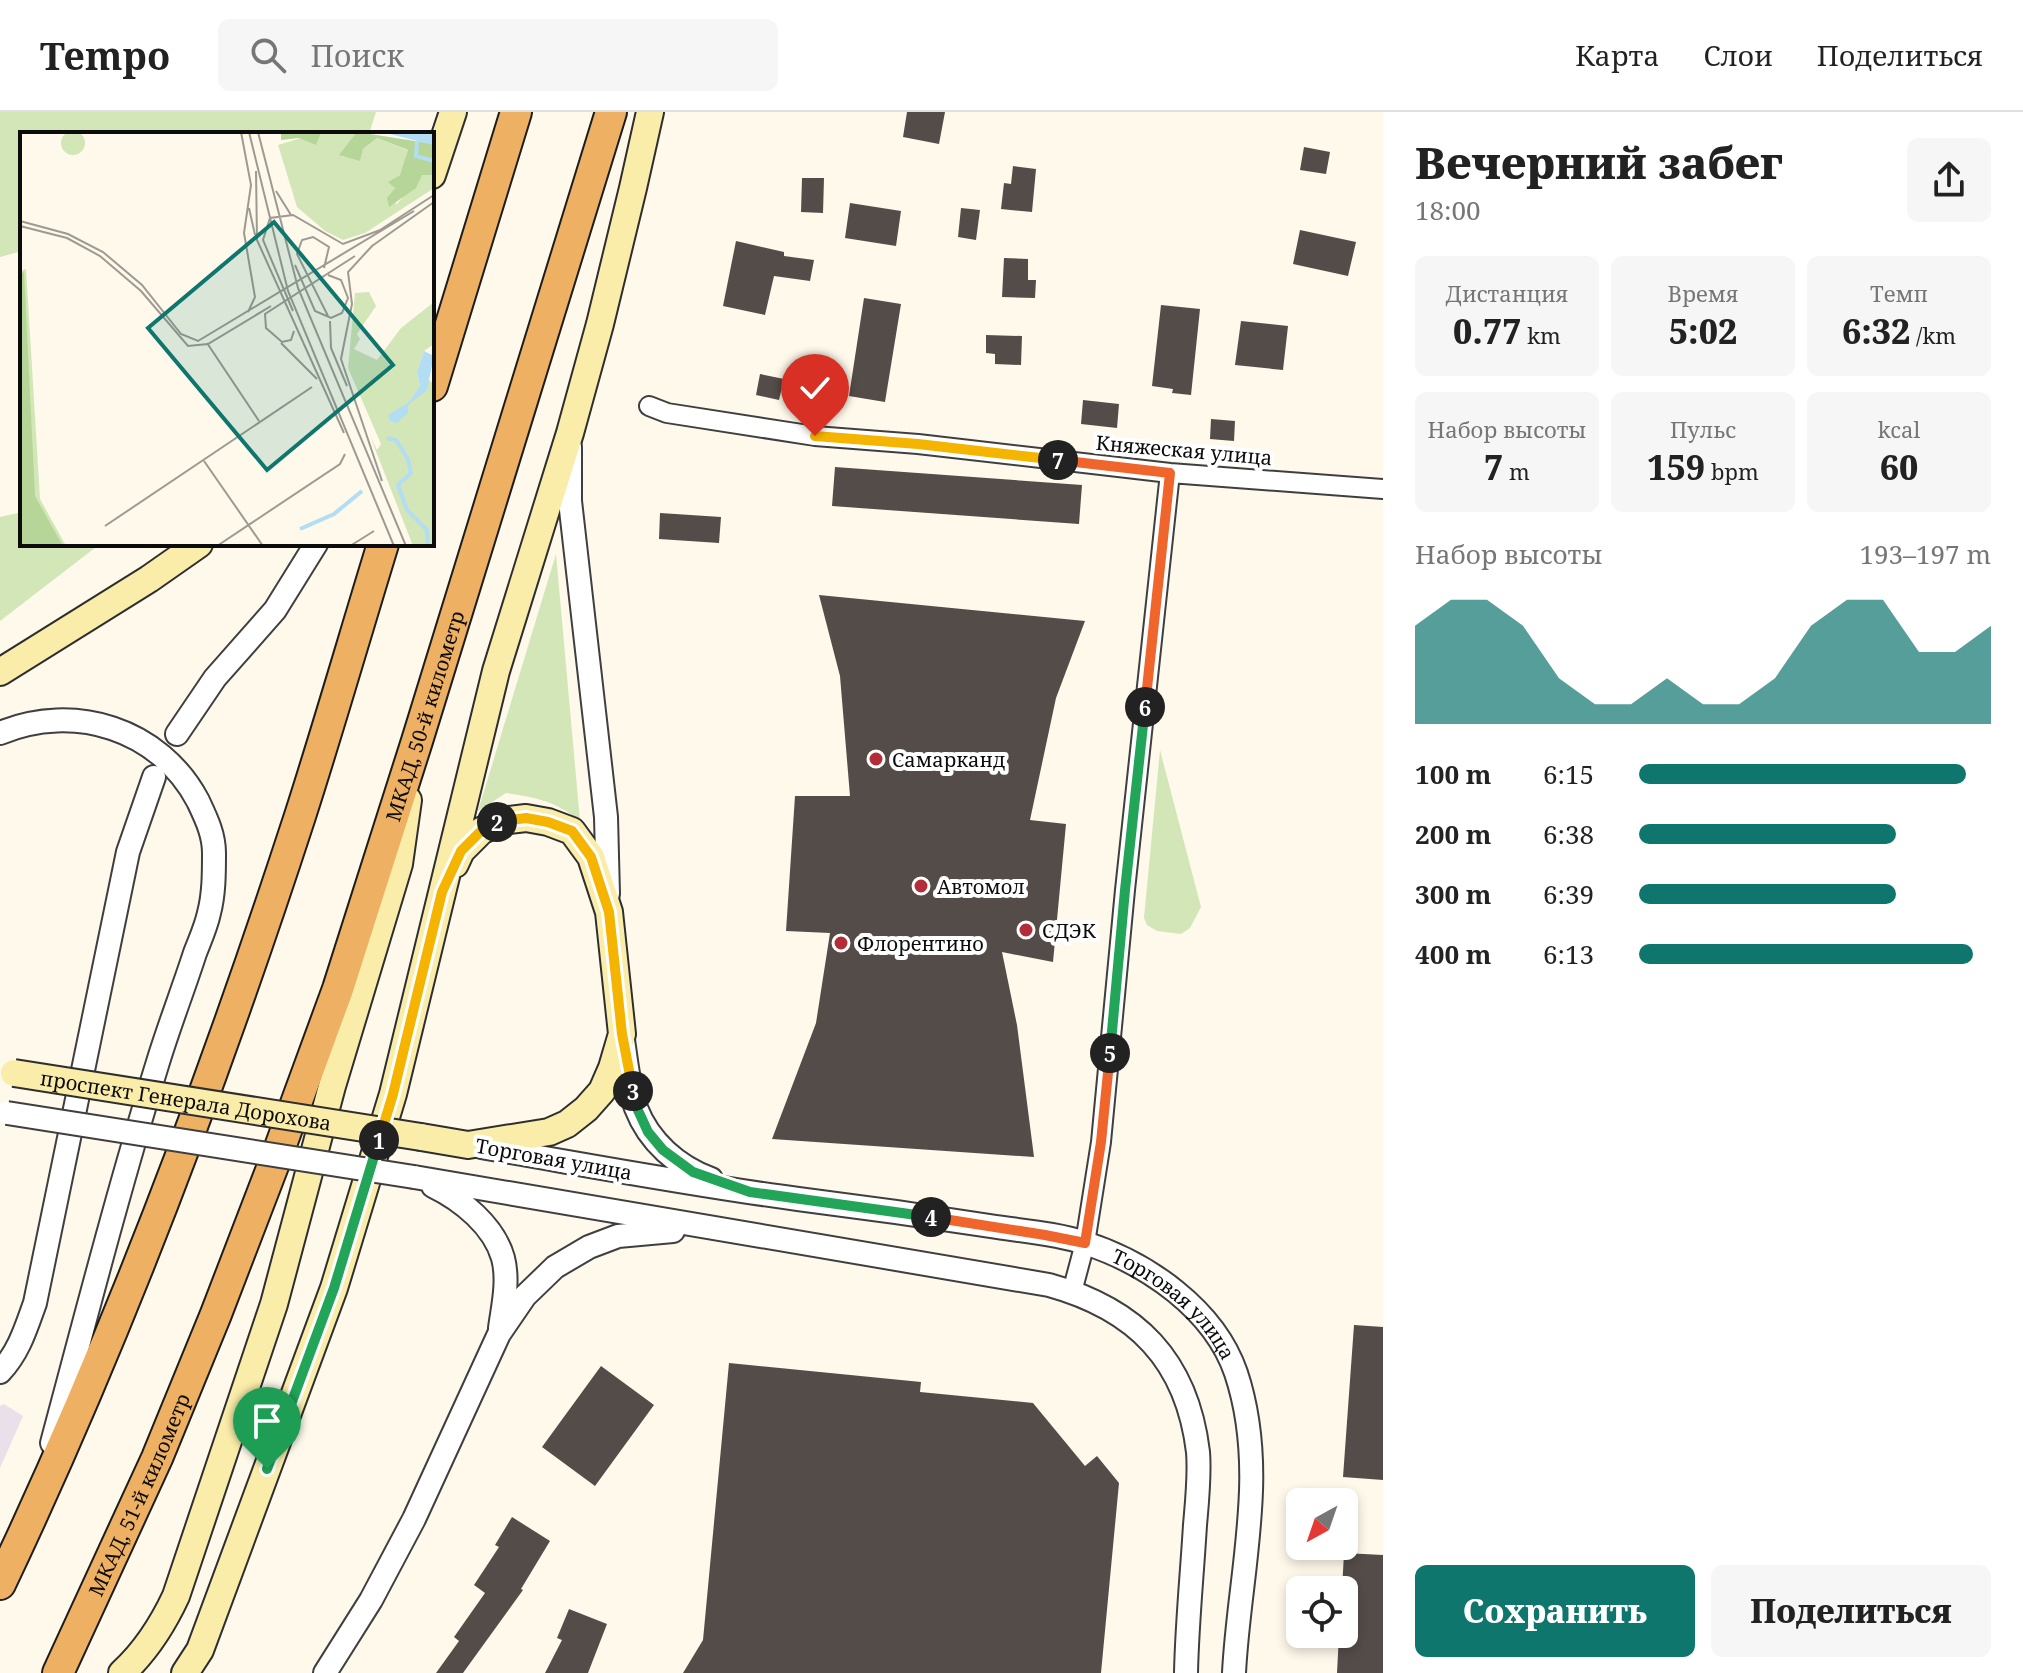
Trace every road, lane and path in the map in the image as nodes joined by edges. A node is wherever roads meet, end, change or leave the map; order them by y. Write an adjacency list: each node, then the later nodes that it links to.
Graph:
1 (453, 112): 5 (main road)
2 (516, 112): 6 (highway)
3 (611, 112): 17 (highway, МКАД, 50-й километр)
4 (650, 112): 8 (main road)
5 (434, 169)
6 (434, 379)
7 (649, 406): 9 (street, Княжеская улица)
8 (570, 433): 19 (main road); 20 (street)
9 (1170, 473): 10 (street, Княжеская улица); 29 (street)
10 (1383, 489)
11 (196, 546): 14 (main road)
12 (315, 546): 16 (street)
13 (382, 546): 34 (highway)
14 (0, 672)
15 (0, 733): 34 (street)
16 (177, 734)
17 (417, 741): 31 (highway, МКАД, 50-й километр); 38 (main road)
18 (154, 777): 33 (street)
19 (442, 892): 20 (main road); 36 (main road)
20 (609, 912): 21 (main road)
21 (622, 1034): 25 (main road); 27 (street)
22 (5, 1070): 24 (main road, проспект Генерала Дорохова, bridge)
23 (2, 1112): 26 (street, проспект Генерала Дорохова, bridge)
24 (421, 1137): 25 (main road, Торговая улица)
25 (468, 1145): 27 (street, Торговая улица)
26 (414, 1177): 28 (street, Торговая улица); 32 (street)
27 (750, 1192): 29 (street, Торговая улица)
28 (702, 1228): 30 (street, Торговая улица); 32 (street)
29 (1085, 1243): 30 (street); 42 (street, Торговая улица)
30 (1072, 1292): 41 (street, Торговая улица)
31 (216, 1314): 37 (highway, МКАД, 51-й километр)
32 (499, 1334): 40 (street)
33 (0, 1372)
34 (36, 1505): 35 (highway)
35 (0, 1584)
36 (196, 1662): 39 (main road)
37 (58, 1673)
38 (122, 1673)
39 (185, 1673)
40 (325, 1673)
41 (1186, 1673)
42 (1234, 1673)

